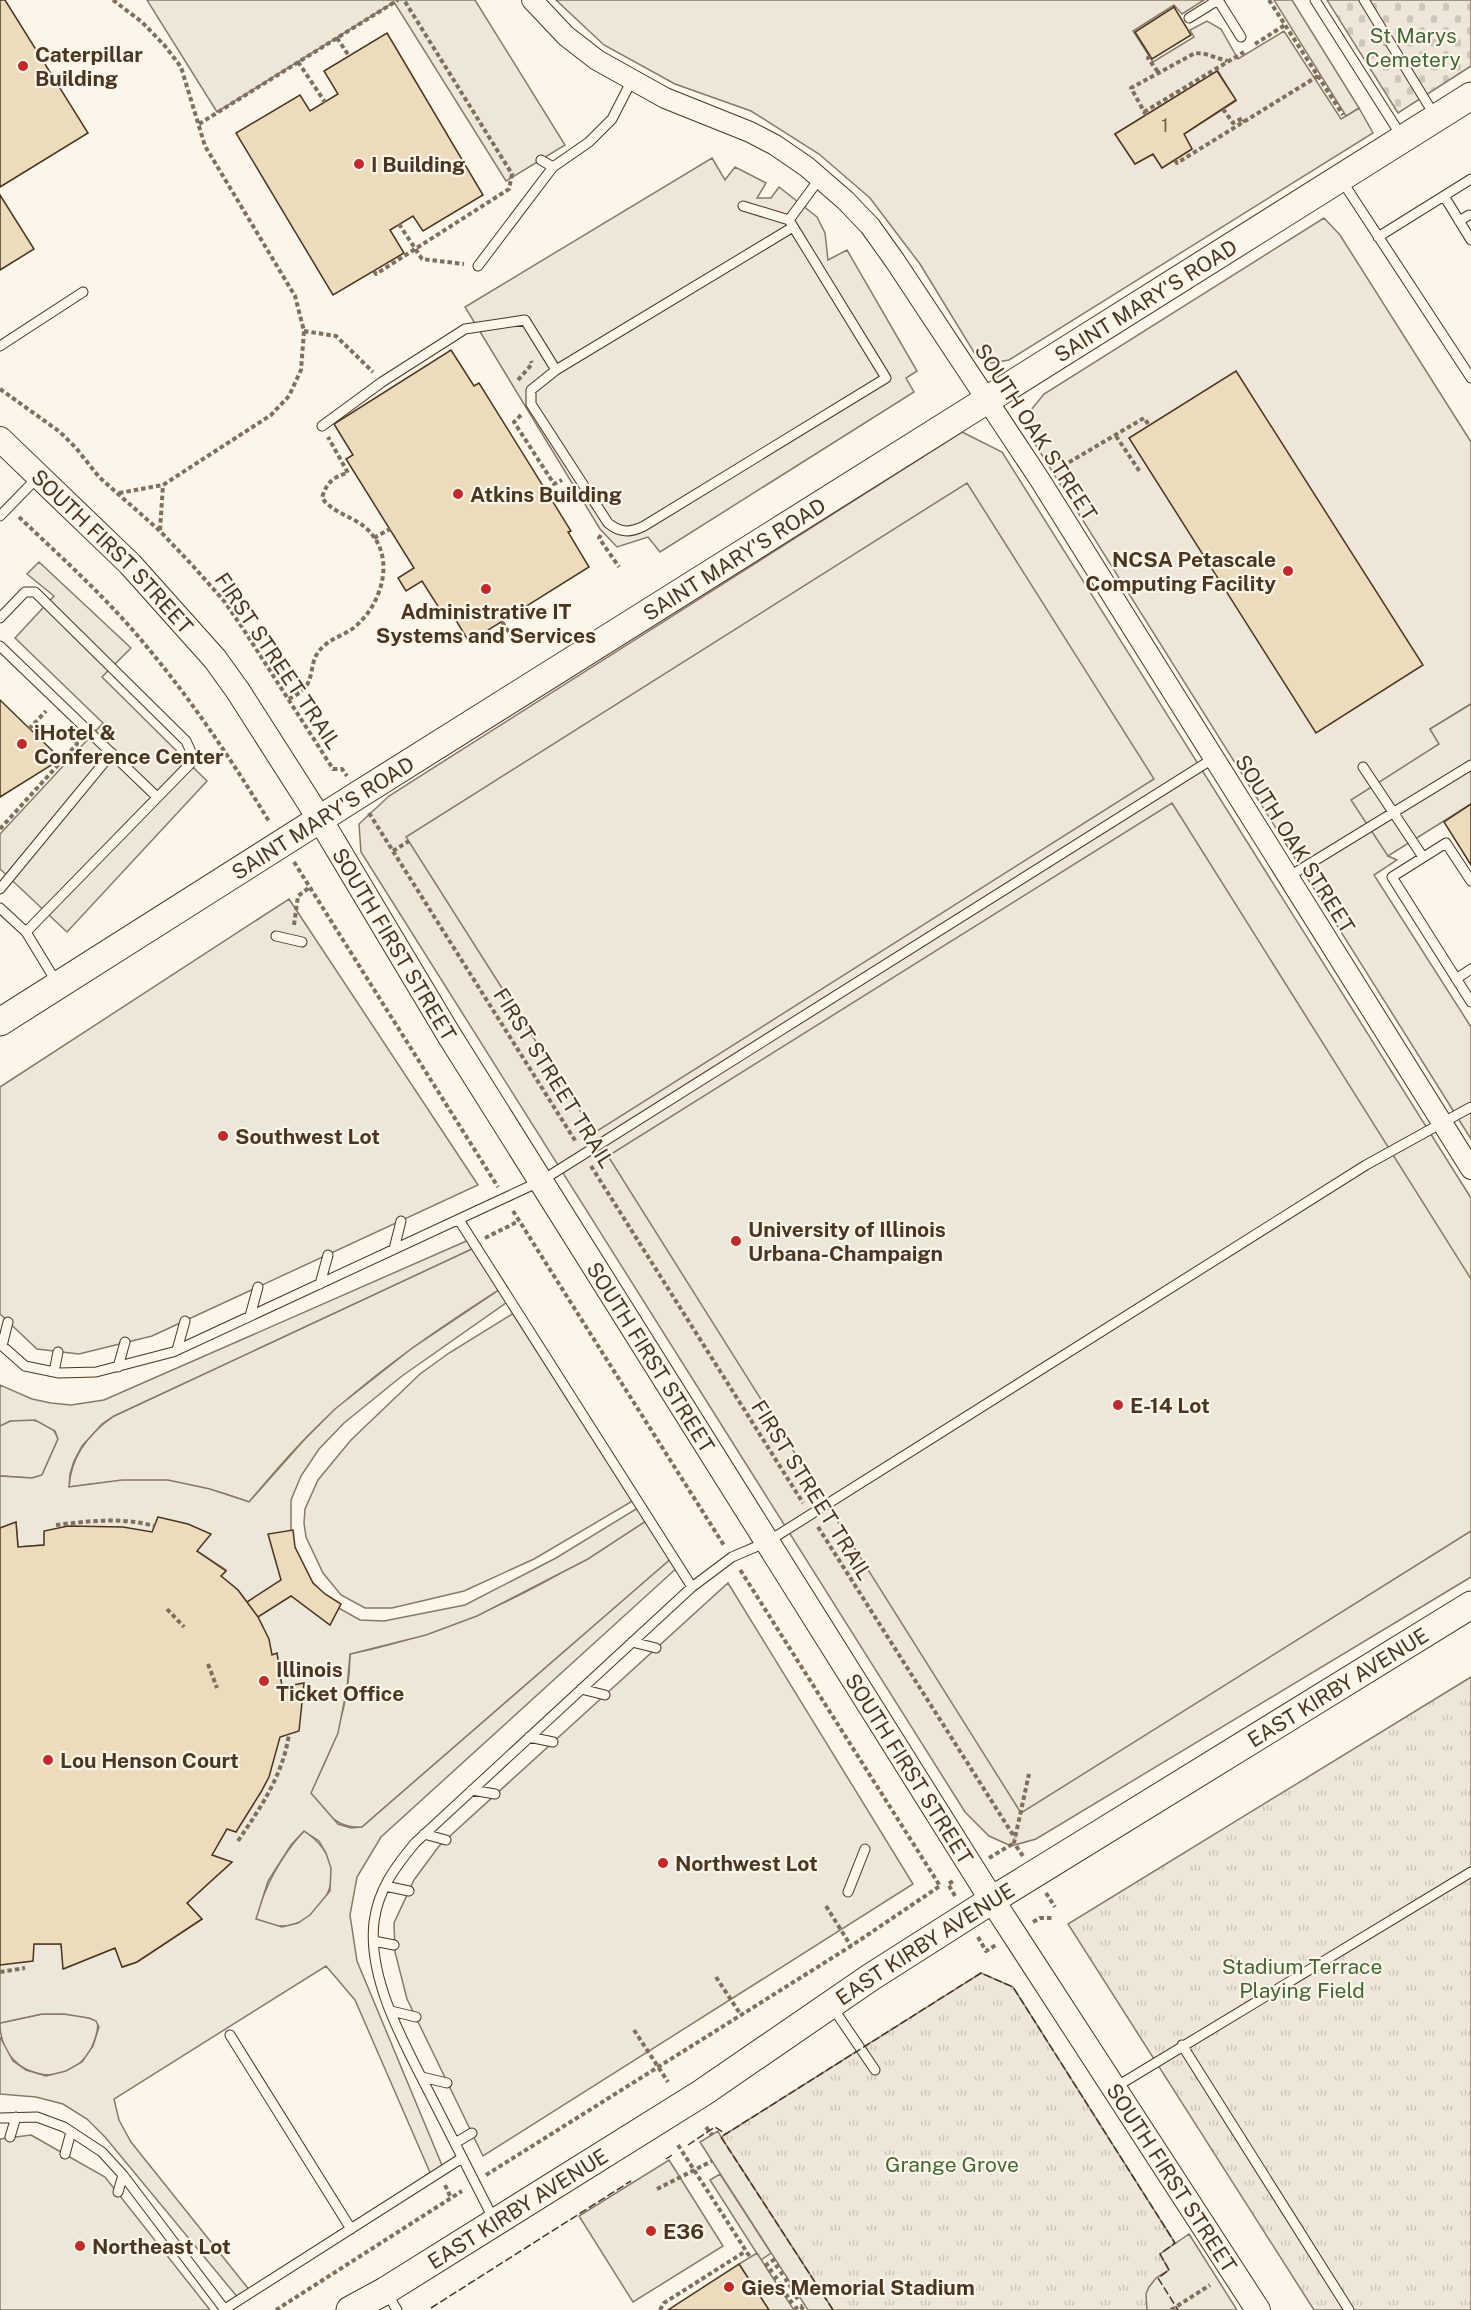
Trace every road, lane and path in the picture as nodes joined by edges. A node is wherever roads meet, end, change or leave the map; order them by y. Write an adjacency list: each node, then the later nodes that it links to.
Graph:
1 (113, 0): 26 (path)
2 (398, 0): 12 (path)
3 (404, 0): 42 (path)
4 (533, 0): 19 (street, SOUTH OAK STREET)
5 (1218, 0): 9 (lane); 11 (lane)
6 (1269, 0): 10 (path)
7 (1315, 0): 27 (lane)
8 (1364, 0): 24 (lane)
9 (1189, 18)
10 (1285, 25): 16 (path); 18 (path)
11 (1241, 37)
12 (337, 38): 13 (path); 15 (path)
13 (349, 56)
14 (1150, 56): 17 (path)
15 (298, 62): 21 (path); 26 (path)
16 (1228, 62): 17 (path); 17 (path)
17 (1158, 72)
18 (1318, 76): 23 (path); 25 (path)
19 (632, 80): 30 (lane); 31 (street, SOUTH OAK STREET)
20 (1471, 96): 24 (main road, SAINT MARY'S ROAD)
21 (325, 102)
22 (1223, 109): 25 (path)
23 (1342, 115)
24 (1436, 118): 27 (main road, SAINT MARY'S ROAD)
25 (1245, 122): 29 (path)
26 (199, 124): 46 (path)
27 (1403, 139): 32 (main road, SAINT MARY'S ROAD)
28 (541, 160): 30 (lane)
29 (1175, 160)
30 (553, 167): 43 (lane)
31 (820, 178): 39 (lane); 52 (street, SOUTH OAK STREET)
32 (1341, 178): 40 (lane); 52 (main road, SAINT MARY'S ROAD)
33 (1471, 179): 34 (lane)
34 (1444, 196): 37 (lane); 40 (lane)
35 (743, 206): 39 (lane)
36 (1469, 215): 37 (lane)
37 (1459, 221): 41 (lane)
38 (399, 224): 42 (path)
39 (791, 224): 48 (lane); 64 (lane)
40 (1378, 237): 49 (lane)
41 (1471, 240)
42 (415, 248): 43 (path); 44 (path)
43 (478, 266)
44 (374, 271)
45 (83, 292): 47 (lane)
46 (304, 331): 50 (path); 60 (path)
47 (0, 346)
48 (555, 370): 50 (lane); 64 (lane)
49 (1471, 378)
50 (382, 381): 53 (lane)
51 (0, 389): 61 (path, FIRST STREET TRAIL)
52 (988, 399): 59 (street, SOUTH OAK STREET); 81 (main road, SAINT MARY'S ROAD)
53 (322, 426): 67 (path)
54 (1149, 426): 55 (path)
55 (1116, 435): 57 (path); 59 (path)
56 (0, 439): 58 (street, SOUTH FIRST STREET)
57 (1140, 472)
58 (38, 477): 62 (lane); 85 (street, SOUTH FIRST STREET)
59 (1040, 480): 78 (street, SOUTH OAK STREET)
60 (163, 485): 61 (path); 66 (path)
61 (118, 493): 66 (path, FIRST STREET TRAIL)
62 (9, 507): 63 (lane); 84 (path)
63 (0, 516)
64 (608, 523): 68 (path)
65 (390, 529): 67 (path)
66 (160, 531): 73 (path, FIRST STREET TRAIL)
67 (374, 538): 73 (path)
68 (619, 567)
69 (0, 618): 82 (lane)
70 (502, 622): 71 (path)
71 (513, 638)
72 (0, 646): 77 (lane)
73 (289, 699): 81 (path, FIRST STREET TRAIL)
74 (53, 716): 75 (path)
75 (29, 729)
76 (75, 735): 86 (path)
77 (112, 753): 82 (lane); 93 (lane)
78 (1214, 758): 90 (street, SOUTH OAK STREET); 106 (lane)
79 (1471, 765): 83 (lane)
80 (1363, 767): 83 (lane)
81 (358, 795): 85 (main road, SAINT MARY'S ROAD); 88 (path, FIRST STREET TRAIL)
82 (157, 797): 95 (lane)
83 (1393, 812): 89 (lane); 90 (lane)
84 (264, 813)
85 (321, 820): 101 (main road, SAINT MARY'S ROAD); 108 (street, SOUTH FIRST STREET)
86 (0, 829)
87 (409, 841): 88 (path)
88 (393, 851): 106 (path, FIRST STREET TRAIL)
89 (1423, 857): 91 (lane); 100 (lane)
90 (1288, 877): 105 (street, SOUTH OAK STREET)
91 (1471, 881)
92 (310, 887): 97 (path)
93 (0, 890)
94 (0, 908): 95 (lane)
95 (26, 932): 101 (lane)
96 (276, 936): 97 (lane)
97 (288, 939): 98 (lane)
98 (302, 942)
99 (1471, 969): 100 (lane)
100 (1456, 979): 102 (lane)
101 (58, 986): 103 (main road, SAINT MARY'S ROAD)
102 (1471, 1002)
103 (0, 1023)
104 (1471, 1107): 105 (lane)
105 (1442, 1123): 107 (street, SOUTH OAK STREET); 126 (lane)
106 (584, 1154): 108 (lane); 126 (path, FIRST STREET TRAIL)
107 (1471, 1169)
108 (541, 1181): 109 (lane); 129 (street, SOUTH FIRST STREET)
109 (459, 1220): 112 (lane); 113 (lane)
110 (401, 1221): 113 (lane)
111 (519, 1221): 112 (path)
112 (474, 1244): 130 (lane)
113 (394, 1250): 115 (lane)
114 (328, 1254): 115 (lane)
115 (320, 1284): 117 (lane)
116 (258, 1287): 117 (lane)
117 (250, 1316): 122 (lane)
118 (185, 1321): 122 (lane)
119 (8, 1322): 121 (lane)
120 (125, 1342): 124 (lane)
121 (1, 1345): 125 (lane)
122 (177, 1350): 124 (lane)
123 (58, 1352): 125 (lane)
124 (118, 1367): 125 (lane)
125 (54, 1372)
126 (810, 1515): 129 (lane); 143 (path, FIRST STREET TRAIL)
127 (56, 1525): 128 (path)
128 (154, 1526)
129 (767, 1542): 130 (lane); 156 (street, SOUTH FIRST STREET)
130 (692, 1587): 134 (lane)
131 (1471, 1605): 156 (main road, EAST KIRBY AVENUE)
132 (167, 1609): 133 (path)
133 (184, 1627)
134 (632, 1642): 135 (lane); 138 (lane)
135 (656, 1648)
136 (208, 1664): 137 (path)
137 (217, 1688)
138 (581, 1689): 139 (lane); 141 (lane)
139 (605, 1695)
140 (289, 1734): 148 (path)
141 (529, 1737): 142 (lane); 144 (lane)
142 (553, 1742)
143 (1029, 1774)
144 (472, 1790): 145 (lane); 146 (lane)
145 (495, 1794)
146 (424, 1834): 147 (lane); 152 (lane)
147 (446, 1839)
148 (238, 1841)
149 (865, 1849): 155 (lane)
150 (1471, 1872): 174 (lane)
151 (948, 1884): 153 (path)
152 (385, 1886): 154 (lane); 162 (lane)
153 (940, 1886)
154 (409, 1891)
155 (848, 1892)
156 (992, 1900): 168 (main road, EAST KIRBY AVENUE); 179 (street, SOUTH FIRST STREET)
157 (1050, 1900): 159 (path)
158 (826, 1906): 164 (path)
159 (1055, 1907)
160 (1040, 1918): 161 (path)
161 (1052, 1918)
162 (375, 1941): 163 (lane); 169 (lane)
163 (394, 1945)
164 (851, 1946)
165 (25, 1968): 166 (path)
166 (0, 1972)
167 (716, 1977): 170 (path)
168 (830, 2004): 175 (lane); 196 (main road, EAST KIRBY AVENUE)
169 (391, 2011): 171 (lane); 176 (lane)
170 (741, 2015)
171 (416, 2017)
172 (634, 2030): 177 (path)
173 (230, 2035): 197 (lane)
174 (1182, 2045): 179 (lane); 226 (lane)
175 (875, 2070)
176 (422, 2077): 178 (lane); 187 (lane)
177 (668, 2082)
178 (447, 2083)
179 (1114, 2088): 225 (street, SOUTH FIRST STREET)
180 (16, 2117): 181 (lane); 183 (lane); 186 (lane)
181 (0, 2118)
182 (706, 2127): 185 (path)
183 (71, 2132): 189 (lane); 193 (lane)
184 (472, 2133): 187 (lane)
185 (712, 2135)
186 (10, 2137)
187 (455, 2143): 190 (lane)
188 (678, 2145): 192 (path)
189 (65, 2154)
190 (462, 2158): 196 (lane); 197 (lane)
191 (712, 2161): 192 (path)
192 (695, 2170): 194 (path); 198 (path)
193 (123, 2175): 195 (lane); 212 (lane)
194 (657, 2189)
195 (118, 2192)
196 (495, 2222): 216 (main road, EAST KIRBY AVENUE)
197 (351, 2229): 218 (lane)
198 (746, 2251): 199 (path); 221 (path)
199 (750, 2257)
200 (775, 2259): 202 (path)
201 (779, 2265): 203 (path)
202 (765, 2266)
203 (769, 2272)
204 (783, 2272): 205 (path)
205 (774, 2278)
206 (788, 2279): 207 (path)
207 (778, 2285)
208 (1210, 2285): 224 (path)
209 (792, 2286): 211 (path)
210 (796, 2290): 214 (path)
211 (782, 2291)
212 (213, 2294): 215 (lane); 218 (lane)
213 (799, 2296): 217 (path)
214 (785, 2297)
215 (203, 2300)
216 (391, 2301): 219 (main road, EAST KIRBY AVENUE); 220 (main road, EAST KIRBY AVENUE)
217 (789, 2302)
218 (225, 2310)
219 (350, 2310)
220 (362, 2310)
221 (660, 2310)
222 (797, 2310): 223 (path)
223 (803, 2310)
224 (1171, 2310)
225 (1258, 2310)
226 (1349, 2310)

